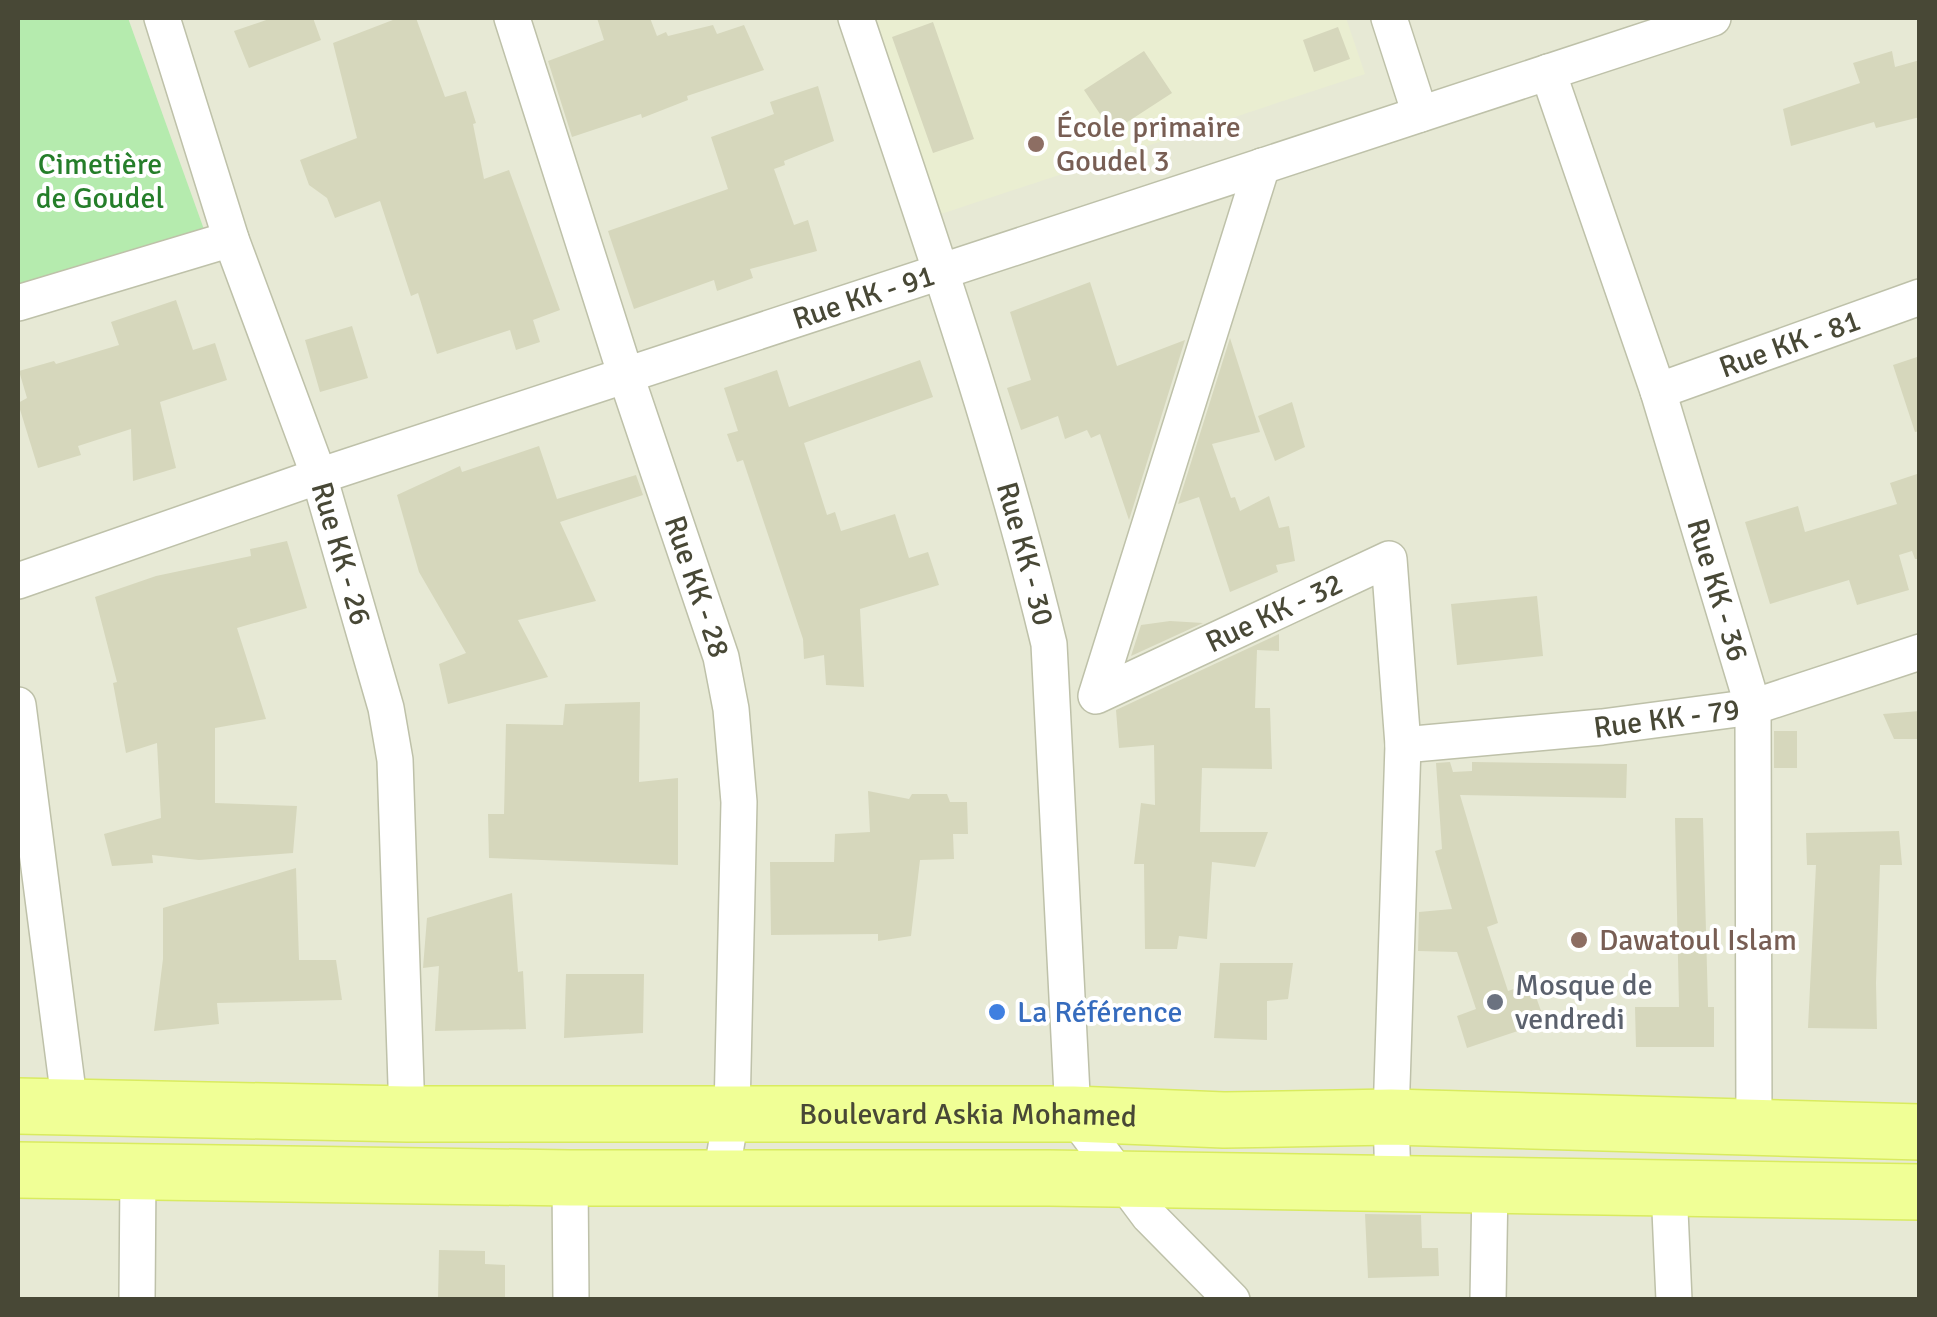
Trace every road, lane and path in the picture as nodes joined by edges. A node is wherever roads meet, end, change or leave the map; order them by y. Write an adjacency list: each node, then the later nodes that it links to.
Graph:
1 (162, 18): 9 (street, Rue KK - 26)
2 (512, 18): 13 (street, Rue KK - 28)
3 (856, 18): 10 (street, Rue KK - 30)
4 (1389, 18): 7 (street)
5 (1713, 18): 6 (street, Rue KK - 91)
6 (1548, 72): 7 (street, Rue KK - 91); 14 (street, Rue KK - 36)
7 (1420, 114): 8 (street, Rue KK - 91)
8 (1262, 166): 10 (street, Rue KK - 91); 20 (street, Rue KK - 32)
9 (231, 239): 12 (street); 15 (street, Rue KK - 26)
10 (942, 273): 13 (street, Rue KK - 91); 24 (street, Rue KK - 30)
11 (1920, 297): 14 (street, Rue KK - 81)
12 (18, 303)
13 (626, 376): 15 (street, Rue KK - 91); 22 (street, Rue KK - 28)
14 (1658, 391): 19 (street, Rue KK - 36)
15 (318, 476): 16 (street, Rue KK - 91); 23 (street, Rue KK - 26)
16 (18, 581)
17 (1920, 652): 19 (street, Rue KK - 79)
18 (18, 704): 21 (street)
19 (1753, 707): 20 (street, Rue KK - 79); 26 (street, Rue KK - 36)
20 (1404, 745): 25 (street, Rue KK - 32)
21 (44, 1106): 23 (main road, Boulevard Askia Mohamed)
22 (732, 1112): 23 (main road, Boulevard Askia Mohamed); 24 (main road, Boulevard Askia Mohamed); 30 (street, Rue KK - 28)
23 (407, 1114)
24 (1072, 1114): 25 (main road, Boulevard Askia Mohamed); 32 (street)
25 (1391, 1117): 26 (main road, Boulevard Askia Mohamed); 33 (street, Rue KK - 32)
26 (1754, 1129): 27 (main road, Boulevard Askia Mohamed)
27 (1920, 1132)
28 (18, 1170): 29 (main road, Boulevard Askia Mohamed)
29 (138, 1172): 31 (main road, Boulevard Askia Mohamed); 37 (street)
30 (721, 1175): 31 (main road, Boulevard Askia Mohamed); 32 (main road, Boulevard Askia Mohamed)
31 (570, 1178): 38 (street)
32 (1119, 1179): 33 (main road, Boulevard Askia Mohamed); 39 (street)
33 (1392, 1184): 34 (main road, Boulevard Askia Mohamed)
34 (1490, 1186): 35 (main road, Boulevard Askia Mohamed); 40 (street)
35 (1669, 1188): 36 (main road, Boulevard Askia Mohamed); 41 (street)
36 (1920, 1192)
37 (137, 1300)
38 (572, 1300)
39 (1232, 1300)
40 (1488, 1300)
41 (1674, 1300)

